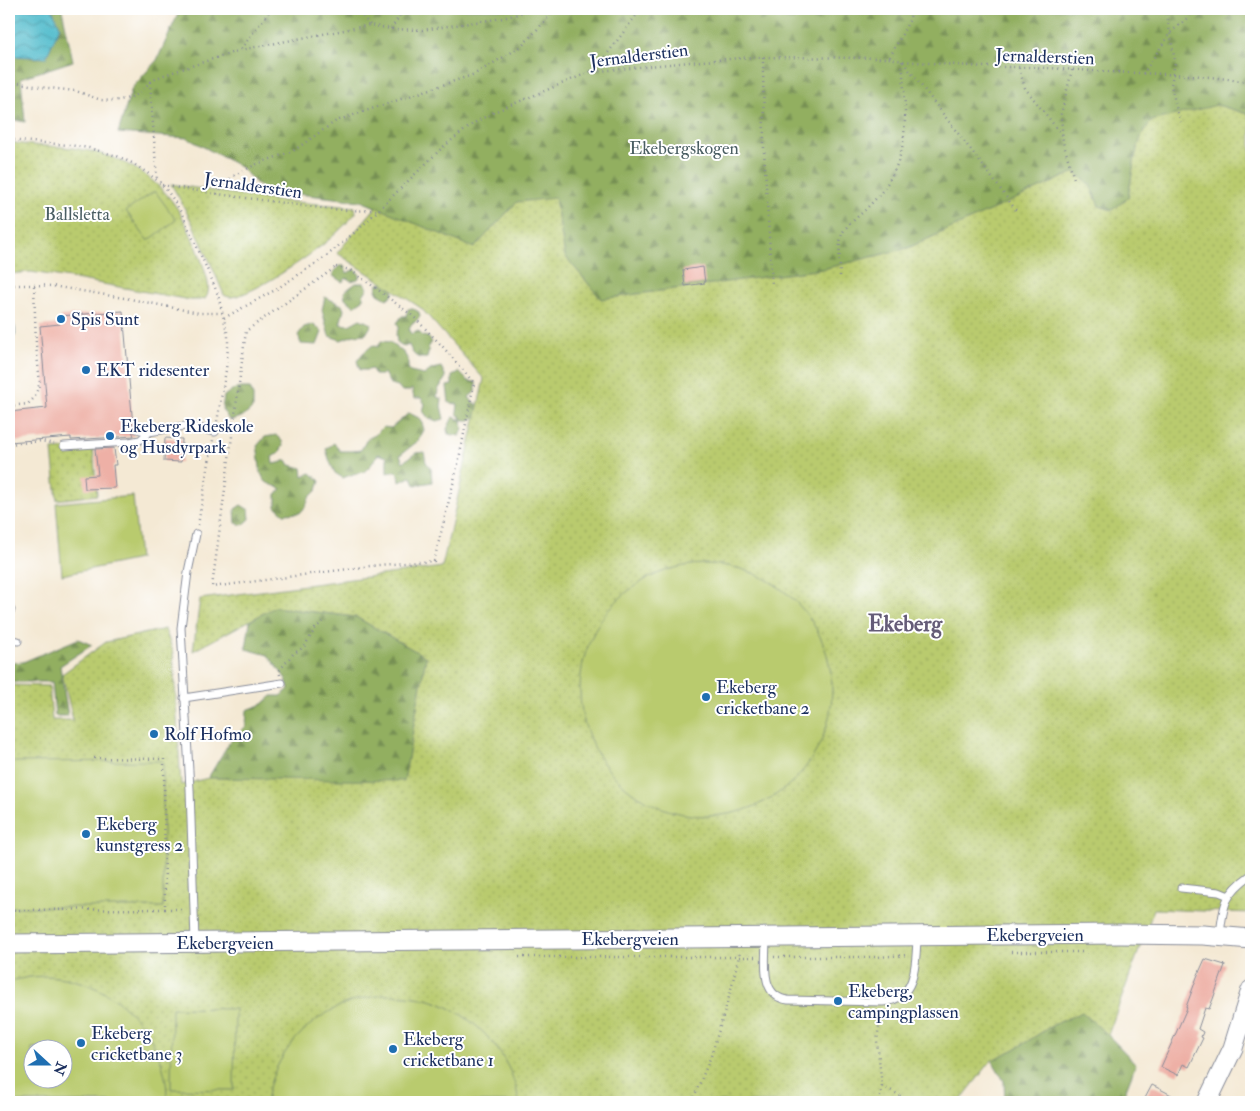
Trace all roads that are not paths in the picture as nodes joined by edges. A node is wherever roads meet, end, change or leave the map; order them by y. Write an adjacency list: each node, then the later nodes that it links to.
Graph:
1 (138, 429): 2 (lane)
2 (149, 432): 3 (lane); 4 (lane)
3 (215, 432)
4 (64, 446)
5 (196, 534): 9 (lane)
6 (9, 640): 7 (lane)
7 (18, 641)
8 (282, 683): 9 (lane)
9 (184, 698): 16 (lane)
10 (1251, 875): 12 (lane)
11 (1181, 888): 12 (lane)
12 (1229, 896): 13 (lane)
13 (1220, 936): 15 (street, Ekebergveien); 18 (street, Ekebergveien)
14 (766, 938): 16 (street, Ekebergveien); 18 (street, Ekebergveien); 18 (lane)
15 (1251, 939)
16 (195, 943): 17 (street, Ekebergveien)
17 (9, 944)
18 (917, 945)
19 (1251, 990): 20 (street)
20 (1207, 1102)

